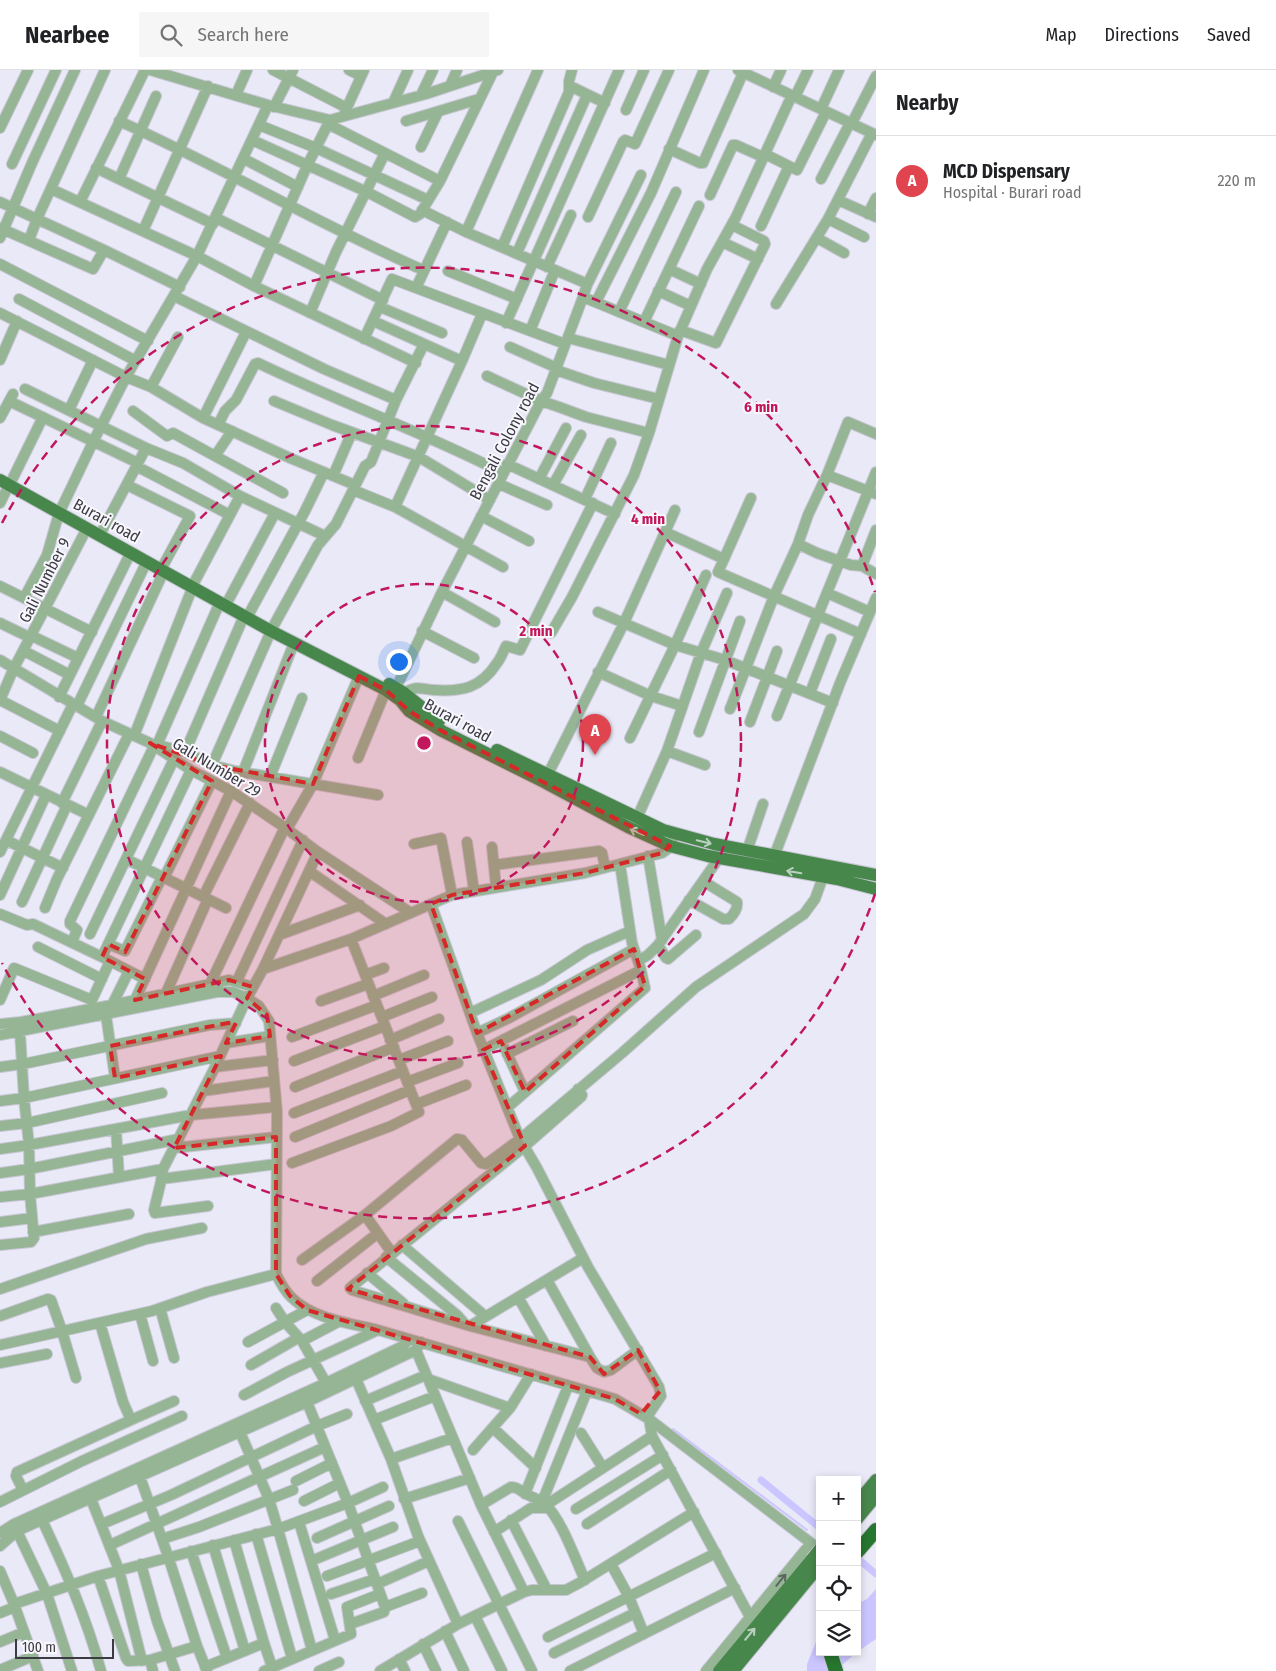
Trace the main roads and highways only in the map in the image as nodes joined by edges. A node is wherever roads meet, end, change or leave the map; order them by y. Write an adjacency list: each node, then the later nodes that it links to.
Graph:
1 (0, 474): 2 (main road, Burari road)
2 (7, 482): 3 (main road, Burari road)
3 (61, 510): 4 (main road, Burari road); 4 (main road, Burari road)
4 (164, 567): 5 (main road, Burari road)
5 (272, 628): 6 (main road, Burari road); 6 (main road, Burari road)
6 (396, 690): 7 (main road, Burari road); 7 (main road, Burari road)
7 (582, 796): 8 (main road, Burari road, one-way to 8); 8 (main road, Burari road, one-way to 7)
8 (772, 862): 9 (main road, Burari road); 10 (main road, Burari road, one-way to 8)
9 (876, 875)
10 (876, 889)
11 (876, 1480): 13 (main road)
12 (876, 1496): 14 (main road)
13 (861, 1498)
14 (861, 1514)
15 (876, 1530): 16 (highway)
16 (861, 1547)
17 (816, 1558): 20 (main road, one-way to 17)
18 (816, 1558): 21 (main road)
19 (831, 1656): 22 (highway)
20 (719, 1671)
21 (733, 1671)
22 (836, 1671)

